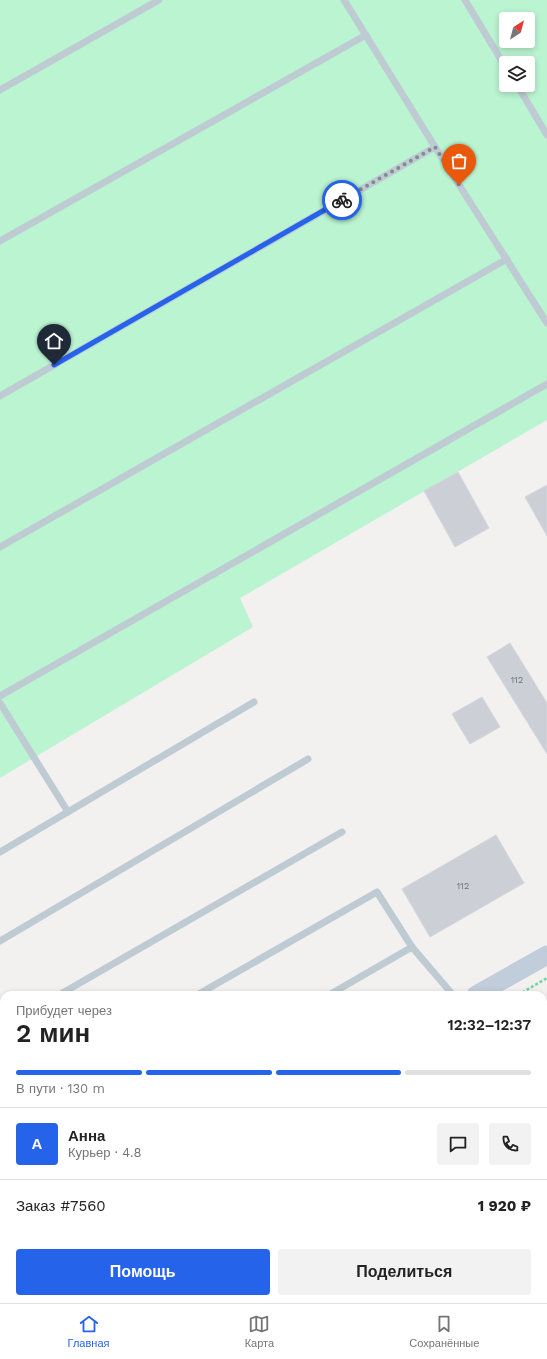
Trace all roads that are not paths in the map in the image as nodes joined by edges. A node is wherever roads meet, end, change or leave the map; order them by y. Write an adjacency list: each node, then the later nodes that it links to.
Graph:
1 (159, 0): 6 (lane)
2 (344, 0): 4 (lane)
3 (465, 0): 5 (lane)
4 (366, 35): 9 (lane); 10 (lane)
5 (499, 56)
6 (0, 90)
7 (521, 92): 8 (lane)
8 (547, 135)
9 (435, 147): 11 (lane); 14 (lane)
10 (0, 241)
11 (508, 259): 12 (lane); 15 (lane)
12 (547, 323)
13 (547, 384): 16 (lane)
14 (0, 396)
15 (0, 547)
16 (0, 696)
17 (254, 702): 20 (lane)
18 (0, 703): 20 (lane)
19 (308, 759): 23 (lane)
20 (68, 812): 22 (lane)
21 (342, 832): 26 (lane)
22 (0, 852)
23 (0, 941)
24 (412, 947): 27 (lane); 28 (lane); 29 (lane)
25 (547, 955): 30 (main road)
26 (66, 991)
27 (204, 991)
28 (336, 991)
29 (450, 991)
30 (483, 991)

